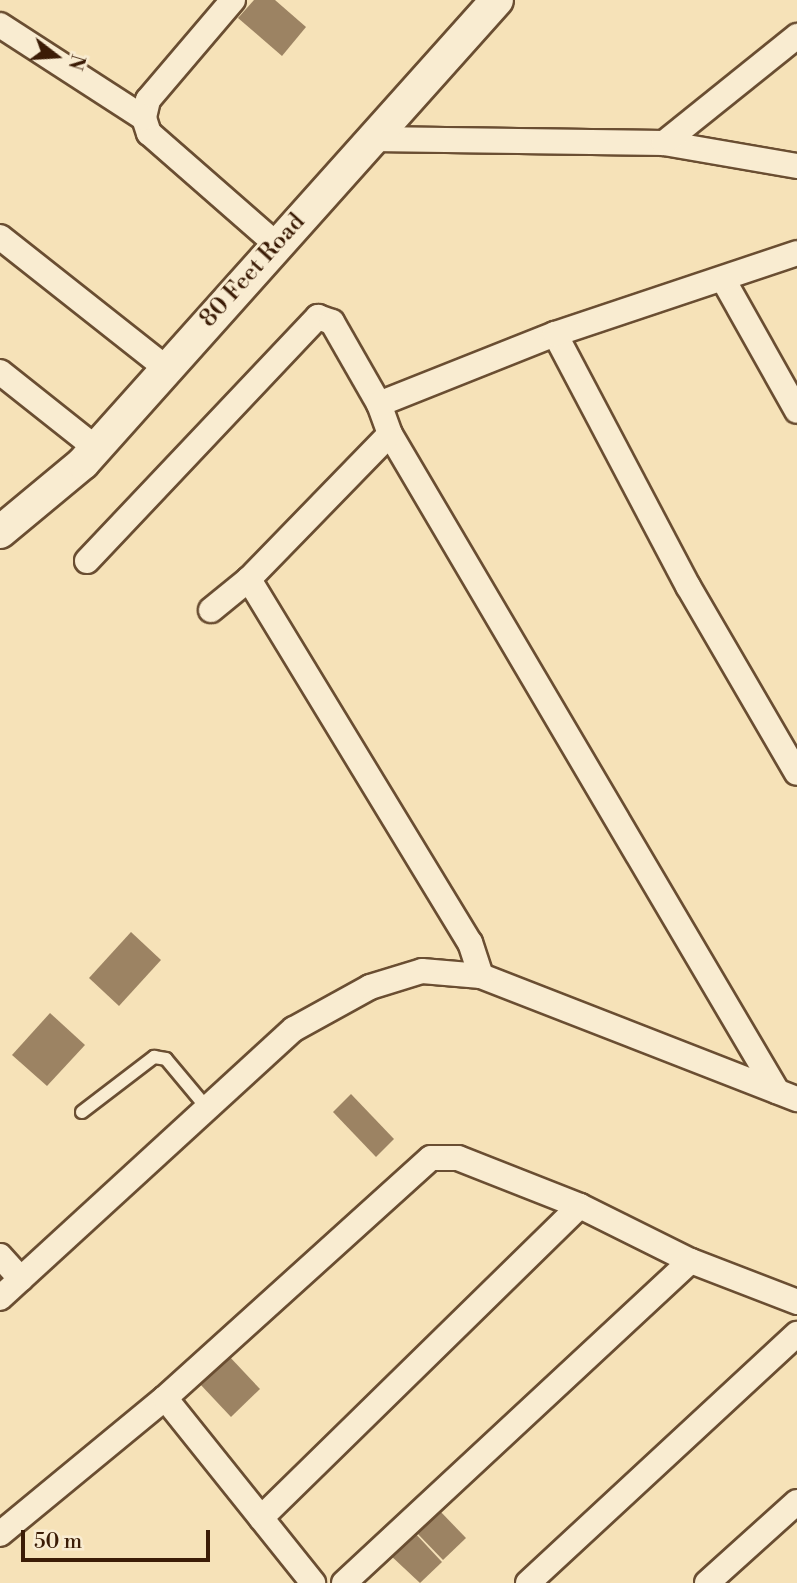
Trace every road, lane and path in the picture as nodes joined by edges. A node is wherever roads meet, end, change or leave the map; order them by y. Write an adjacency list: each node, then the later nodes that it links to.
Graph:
1 (233, 0): 5 (street)
2 (497, 0): 6 (street, 80 Feet Road)
3 (0, 25): 5 (street)
4 (797, 36): 7 (street)
5 (144, 118): 10 (street)
6 (373, 139): 7 (street); 10 (street, 80 Feet Road)
7 (664, 143): 8 (street)
8 (797, 166)
9 (0, 237): 14 (street)
10 (276, 244): 14 (street, 80 Feet Road)
11 (797, 253): 12 (street)
12 (723, 279): 13 (street); 17 (street)
13 (555, 334): 16 (street); 24 (street)
14 (166, 368): 19 (street, 80 Feet Road)
15 (0, 372): 19 (street)
16 (379, 404): 18 (street); 21 (street)
17 (797, 411)
18 (390, 433): 22 (street); 26 (street)
19 (96, 448): 20 (street, 80 Feet Road)
20 (0, 533)
21 (87, 561)
22 (249, 579): 23 (street); 25 (street)
23 (211, 610)
24 (797, 773)
25 (481, 976): 26 (street); 27 (street)
26 (787, 1095)
27 (207, 1108): 28 (lane); 32 (street)
28 (82, 1112)
29 (580, 1206): 31 (street); 36 (street); 38 (street)
30 (0, 1256): 32 (street)
31 (691, 1261): 34 (street); 41 (street)
32 (21, 1279): 33 (street)
33 (0, 1298)
34 (797, 1302)
35 (797, 1334): 42 (street)
36 (165, 1398): 38 (street); 39 (street)
37 (797, 1502): 43 (street)
38 (261, 1518): 40 (street)
39 (0, 1534)
40 (313, 1583)
41 (344, 1583)
42 (528, 1583)
43 (708, 1583)

